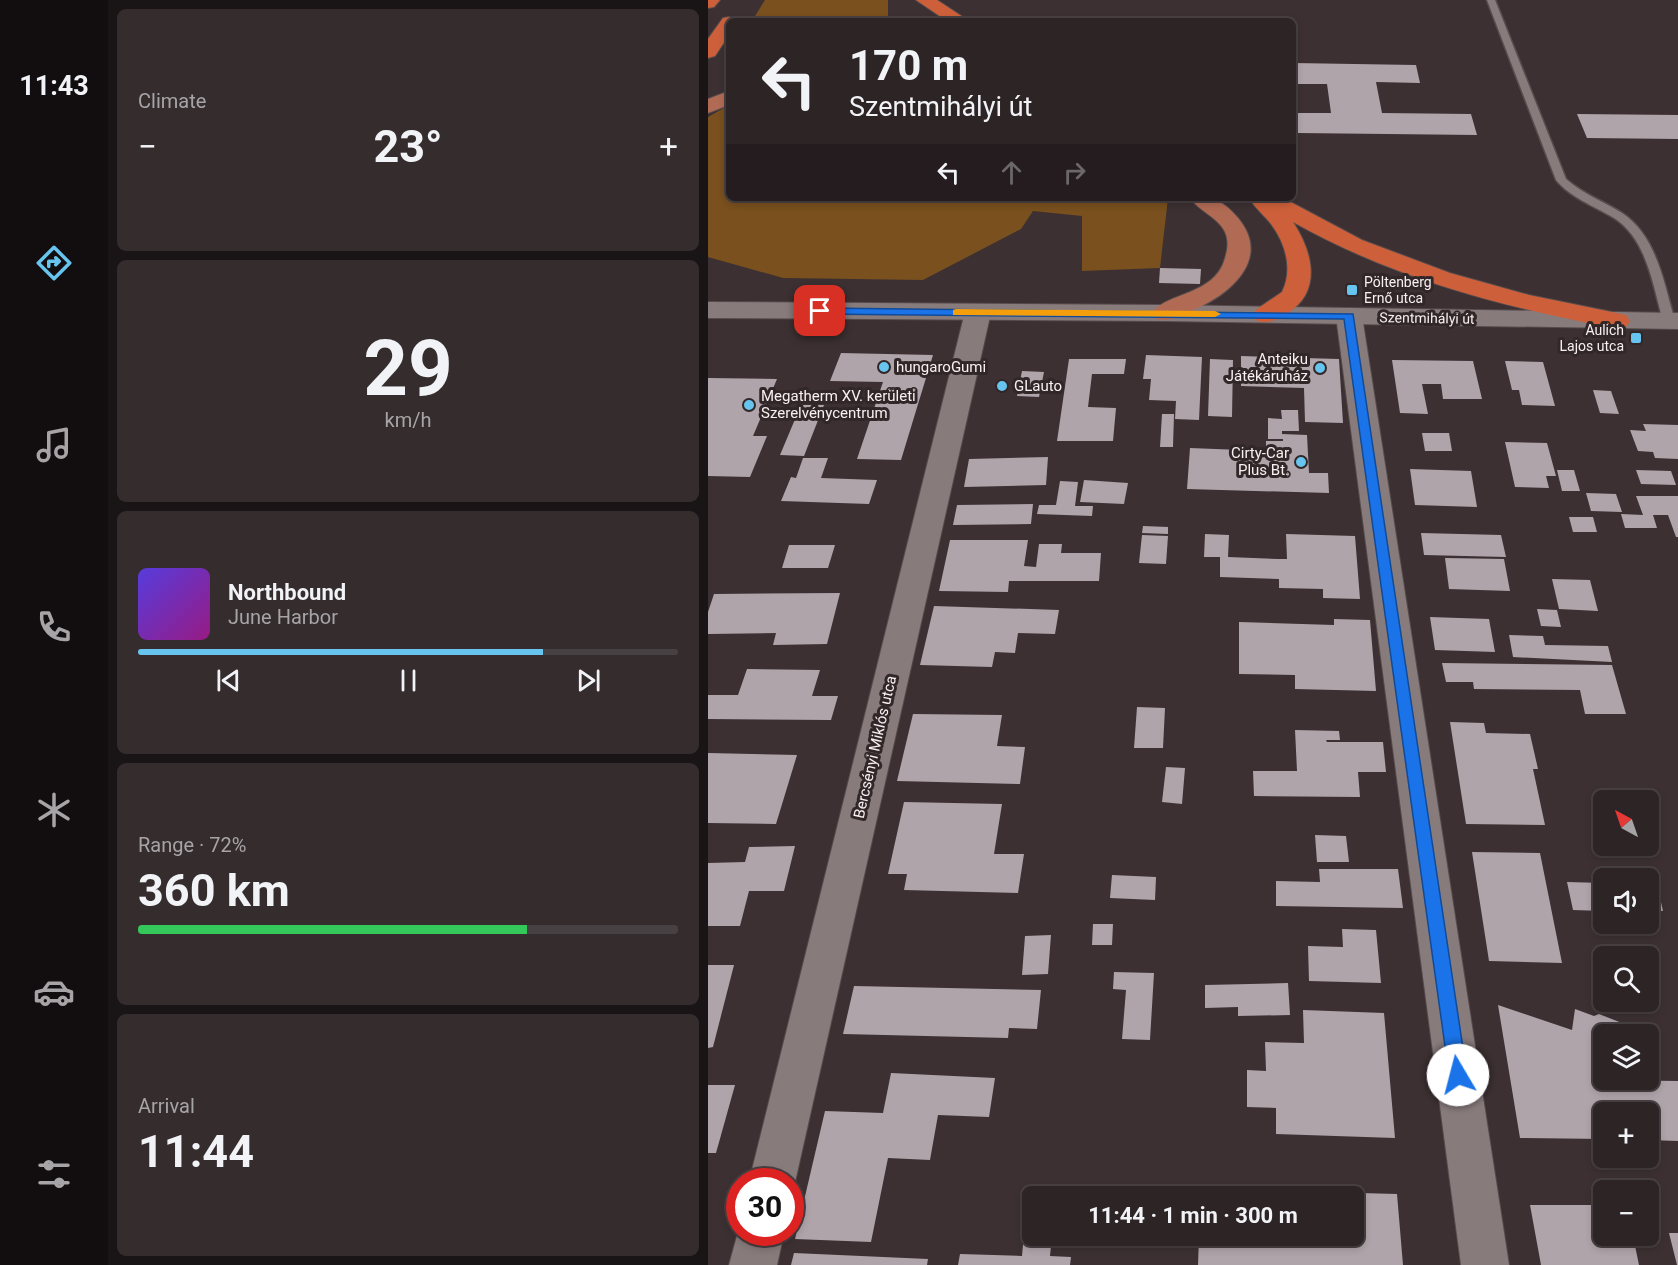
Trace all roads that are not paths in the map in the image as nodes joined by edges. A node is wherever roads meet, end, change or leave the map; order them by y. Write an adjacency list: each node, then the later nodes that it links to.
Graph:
1 (925, 0): 3 (highway)
2 (1491, 0): 17 (lane)
3 (955, 18)
4 (726, 27): 5 (highway)
5 (708, 52)
6 (726, 98): 7 (main road)
7 (708, 107)
8 (1205, 201): 13 (main road)
9 (1262, 201): 14 (highway)
10 (1273, 201): 16 (highway)
11 (708, 310): 12 (street, Szentmihályi út)
12 (978, 312): 13 (street, Szentmihályi út); 18 (street, Bercsényi Miklós utca)
13 (1165, 314): 14 (street, Szentmihályi út)
14 (1266, 315): 15 (street, Szentmihályi út)
15 (1349, 316): 16 (street, Szentmihályi út); 21 (street)
16 (1617, 321): 17 (street, Szentmihályi út)
17 (1673, 321)
18 (775, 1168)
19 (757, 1246): 20 (street)
20 (753, 1265)
21 (1485, 1265)

